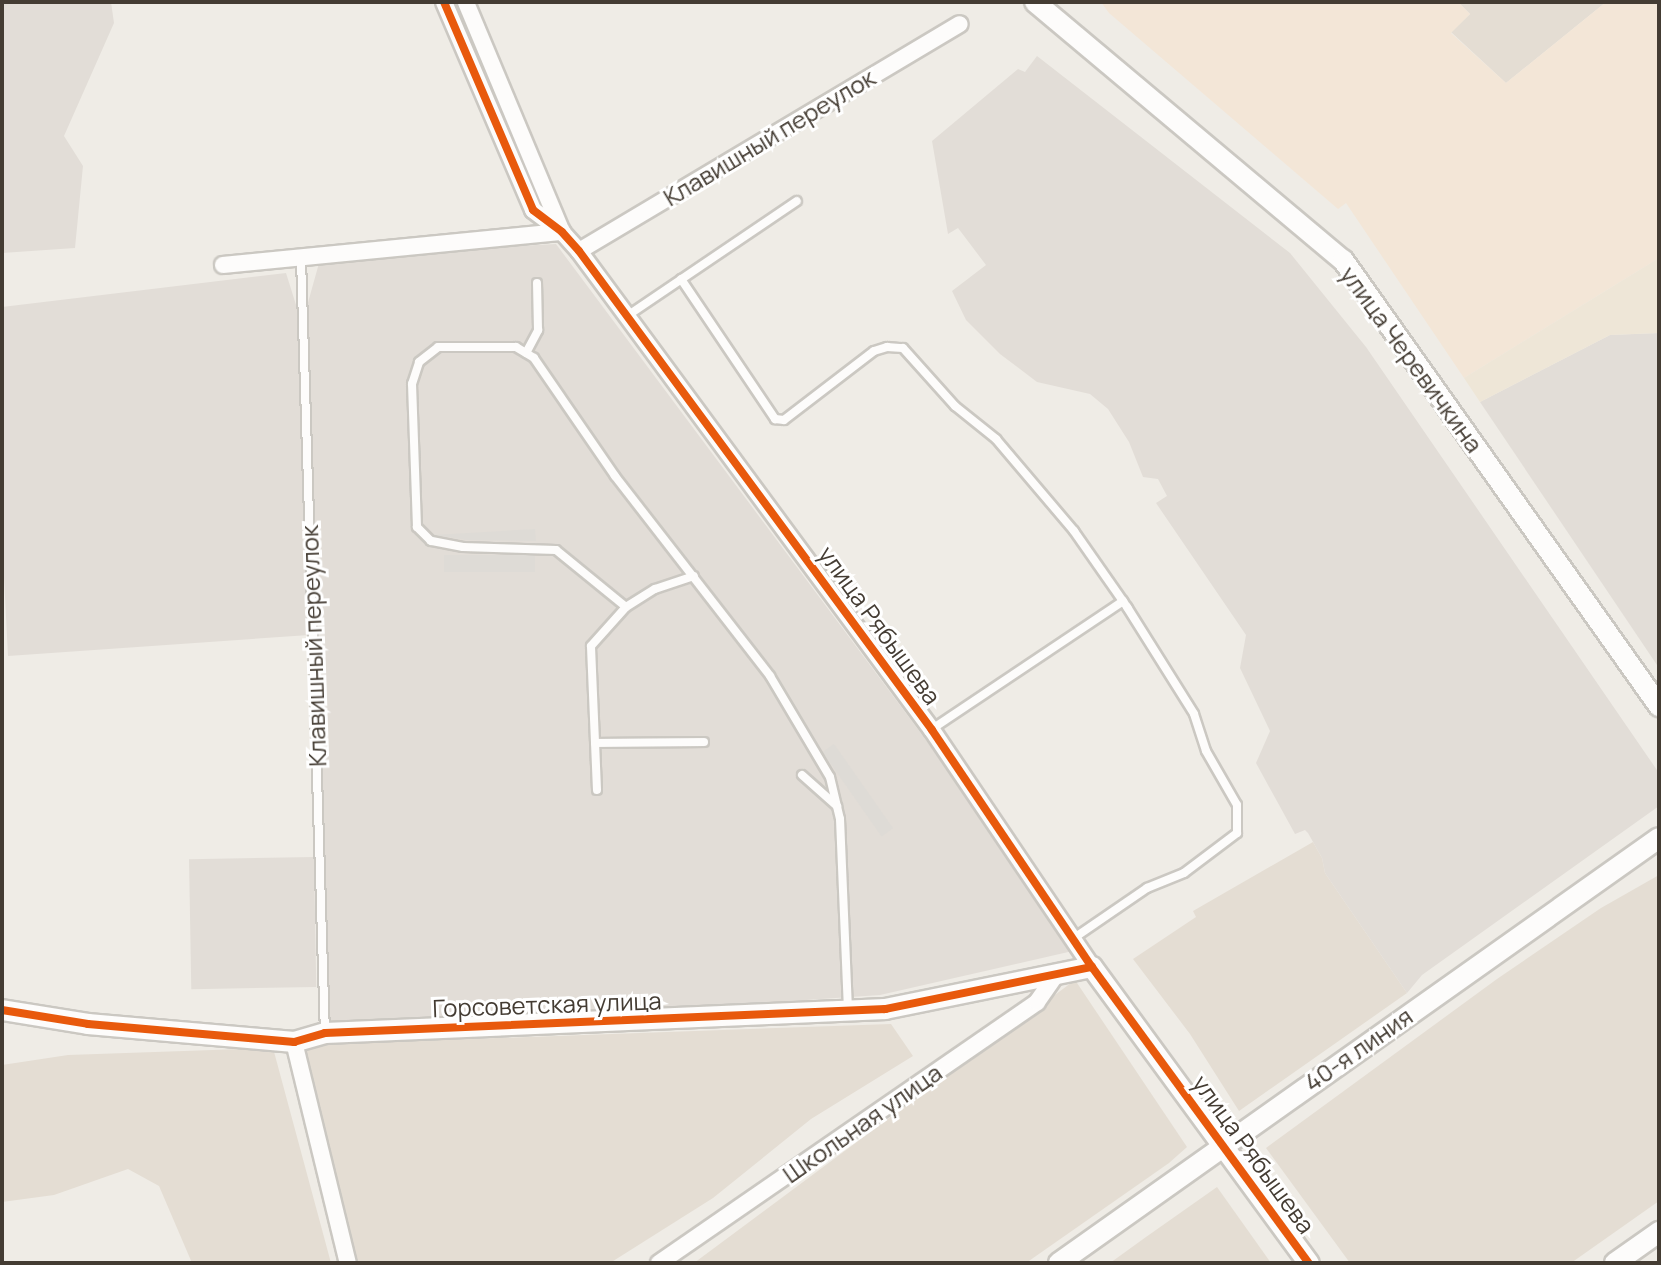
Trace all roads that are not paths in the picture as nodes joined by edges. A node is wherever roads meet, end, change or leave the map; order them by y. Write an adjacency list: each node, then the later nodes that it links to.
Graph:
1 (444, 2): 6 (street, улица Рябышева)
2 (466, 2): 5 (street, улица Рябышева)
3 (1035, 2): 19 (street, улица Черевичкина)
4 (960, 24): 9 (street, Клавишный переулок)
5 (517, 123): 6 (street); 8 (street, улица Рябышева)
6 (499, 130): 8 (street, улица Рябышева)
7 (797, 201): 12 (lane)
8 (562, 232): 9 (street, улица Рябышева); 10 (street)
9 (579, 251): 14 (street, улица Рябышева)
10 (301, 258): 11 (street); 32 (lane, Клавишный переулок)
11 (223, 265)
12 (681, 279): 14 (lane); 17 (lane)
13 (537, 283): 15 (lane)
14 (627, 316): 20 (street, улица Рябышева)
15 (526, 353): 16 (lane); 18 (lane)
16 (694, 576): 18 (lane); 25 (lane)
17 (1123, 601): 20 (lane); 27 (lane)
18 (626, 607): 22 (lane)
19 (1659, 706)
20 (932, 730): 27 (street, улица Рябышева)
21 (704, 742): 22 (lane)
22 (595, 743): 24 (lane)
23 (802, 775): 25 (lane)
24 (597, 790)
25 (837, 807): 31 (lane)
26 (1659, 838): 34 (street, 40-я линия)
27 (1073, 939): 28 (street, улица Рябышева)
28 (1092, 967): 29 (street, Горсоветская улица); 34 (street, улица Рябышева)
29 (1057, 973): 31 (street, Горсоветская улица); 37 (street, Школьная улица)
30 (2, 1010): 33 (street, Горсоветская улица)
31 (848, 1011): 32 (street, Горсоветская улица)
32 (325, 1033): 33 (street, Горсоветская улица)
33 (294, 1042): 36 (street)
34 (1222, 1145): 38 (street, 40-я линия); 39 (street, улица Рябышева)
35 (1659, 1232): 40 (street)
36 (348, 1263)
37 (659, 1263)
38 (1059, 1263)
39 (1309, 1263)
40 (1615, 1263)

